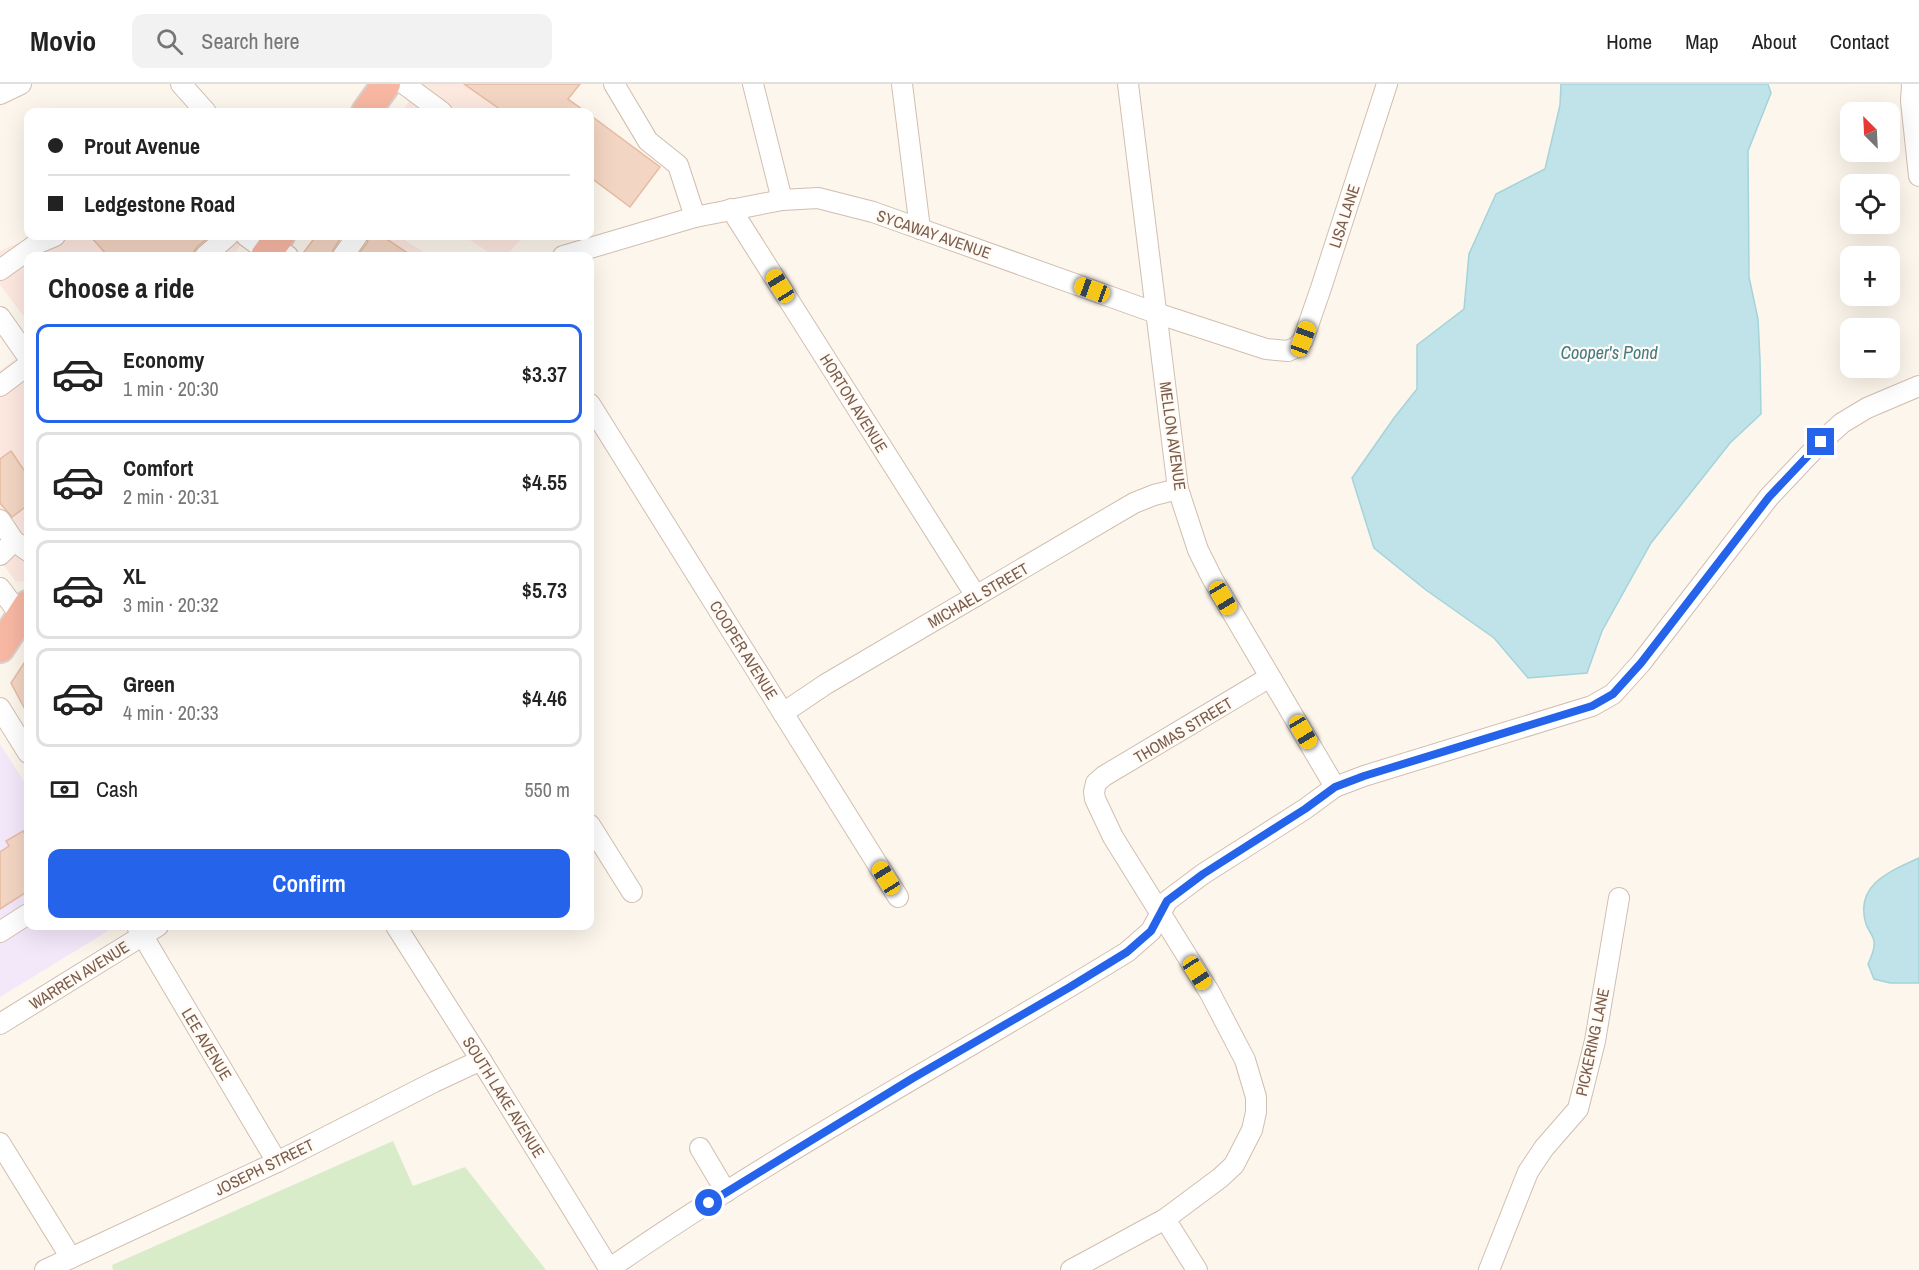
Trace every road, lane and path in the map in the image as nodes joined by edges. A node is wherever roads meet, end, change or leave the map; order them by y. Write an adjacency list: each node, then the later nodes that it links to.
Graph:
1 (21, 84): 11 (street)
2 (181, 84): 12 (street)
3 (386, 84): 13 (highway)
4 (404, 84): 14 (street)
5 (614, 84): 18 (street)
6 (753, 84): 16 (street)
7 (902, 84): 19 (street)
8 (1128, 84): 27 (street, MELLON AVENUE)
9 (1387, 84): 29 (street, LISA LANE)
10 (1912, 84): 15 (street)
11 (0, 94)
12 (202, 108)
13 (369, 108)
14 (437, 108)
15 (1919, 176)
16 (782, 200): 17 (street, SYCAWAY AVENUE); 19 (street, SYCAWAY AVENUE)
17 (731, 209): 18 (street, SYCAWAY AVENUE); 39 (street, HORTON AVENUE)
18 (695, 217): 24 (street, SYCAWAY AVENUE)
19 (920, 229): 27 (street, SYCAWAY AVENUE)
20 (45, 240): 22 (street)
21 (223, 240): 23 (street)
22 (25, 252)
23 (210, 252)
24 (577, 252)
25 (24, 253): 26 (street)
26 (6, 266)
27 (1156, 313): 29 (street, SYCAWAY AVENUE); 35 (street, MELLON AVENUE)
28 (0, 317): 30 (street)
29 (1297, 347)
30 (24, 351)
31 (24, 368): 32 (street)
32 (0, 386)
33 (1919, 386): 47 (street)
34 (594, 410): 45 (street, COOPER AVENUE)
35 (1178, 489): 39 (street, MICHAEL STREET); 43 (street, MELLON AVENUE)
36 (0, 520): 37 (street)
37 (14, 549)
38 (0, 588): 40 (street)
39 (976, 596): 45 (street, MICHAEL STREET)
40 (24, 609)
41 (24, 612): 42 (highway)
42 (0, 648)
43 (1270, 677): 47 (street, MELLON AVENUE); 52 (street, THOMAS STREET)
44 (0, 708): 46 (street)
45 (783, 713): 50 (street, COOPER AVENUE)
46 (24, 747)
47 (1335, 787): 52 (street)
48 (594, 831): 49 (street)
49 (632, 892)
50 (898, 897)
51 (1619, 898): 70 (street, PICKERING LANE)
52 (1159, 915): 63 (street); 64 (street)
53 (24, 917): 57 (street)
54 (144, 930): 58 (street, WARREN AVENUE)
55 (147, 930): 62 (street, LEE AVENUE)
56 (399, 930): 59 (street, SOUTH LAKE AVENUE)
57 (0, 932)
58 (0, 1024)
59 (481, 1060): 62 (street, JOSEPH STREET); 66 (street, SOUTH LAKE AVENUE)
60 (0, 1143): 65 (street)
61 (700, 1148): 63 (street)
62 (278, 1162): 65 (street, JOSEPH STREET)
63 (726, 1192): 66 (street)
64 (1165, 1219): 68 (street); 69 (street)
65 (71, 1258): 67 (street, JOSEPH STREET)
66 (609, 1269)
67 (45, 1270)
68 (1071, 1270)
69 (1197, 1270)
70 (1489, 1270)

